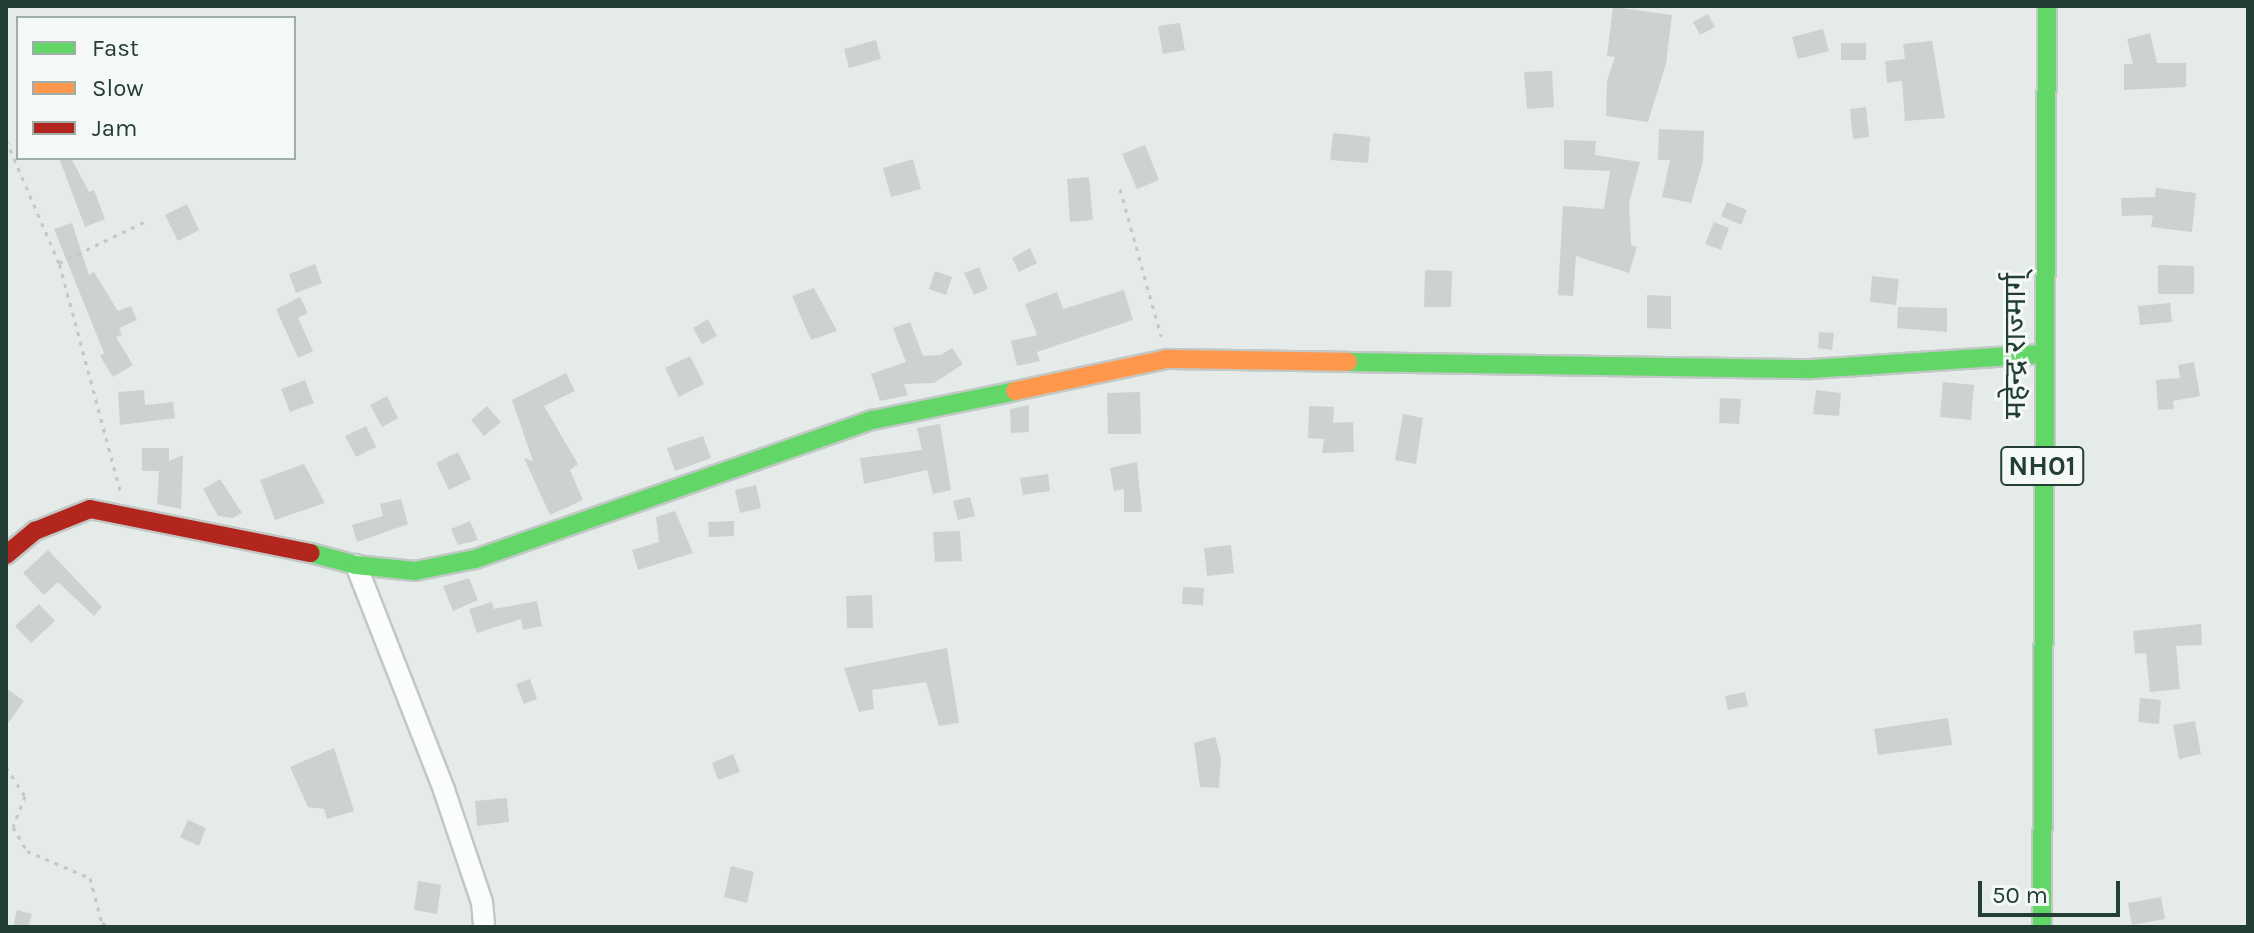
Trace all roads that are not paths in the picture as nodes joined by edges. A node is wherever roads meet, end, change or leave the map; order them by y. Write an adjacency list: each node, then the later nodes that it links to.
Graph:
1 (2047, 6): 2 (main road, महेन्द्र राज्मार्ग् / NH01)
2 (2043, 354): 4 (main road); 6 (main road, महेन्द्र राज्मार्ग् / NH01)
3 (6, 555): 4 (main road)
4 (356, 565): 5 (street)
5 (484, 927)
6 (2042, 927)

